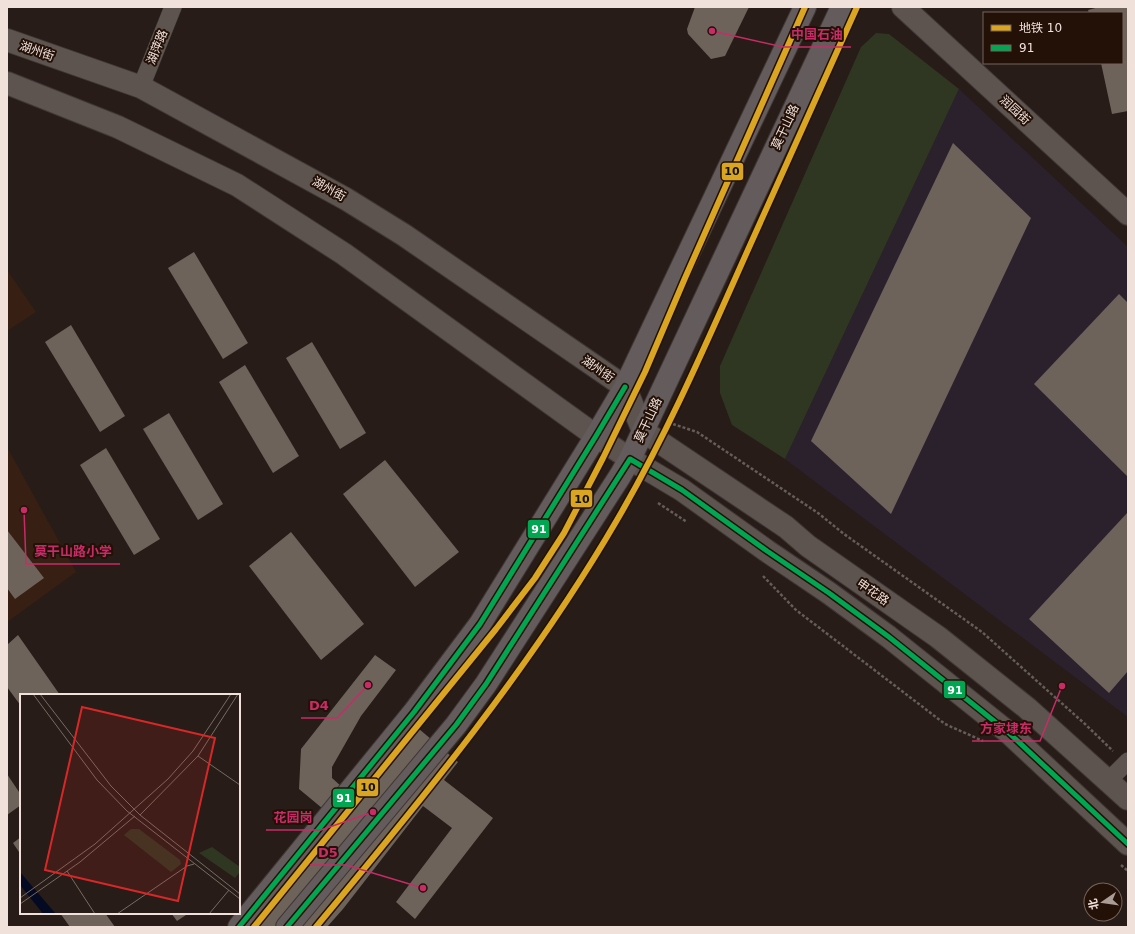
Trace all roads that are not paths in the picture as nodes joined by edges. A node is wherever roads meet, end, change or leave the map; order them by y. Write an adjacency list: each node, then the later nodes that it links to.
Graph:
1 (174, 7): 7 (street, 湖萍路)
2 (804, 7): 9 (main road)
3 (842, 7): 10 (main road, 莫干山路)
4 (903, 7): 8 (main road, 润园街)
5 (7, 40): 7 (main road, 湖州街)
6 (7, 83): 11 (main road)
7 (141, 87): 9 (main road, 湖州街)
8 (1128, 214)
9 (625, 387): 10 (main road); 11 (main road)
10 (646, 423): 12 (main road, 莫干山路); 14 (main road, 申花路)
11 (596, 436): 12 (main road); 17 (main road)
12 (630, 459): 16 (main road); 18 (main road, 莫干山路)
13 (1127, 762): 14 (street)
14 (1108, 781): 15 (main road, 申花路)
15 (1128, 799)
16 (1122, 852)
17 (239, 927)
18 (287, 927)

